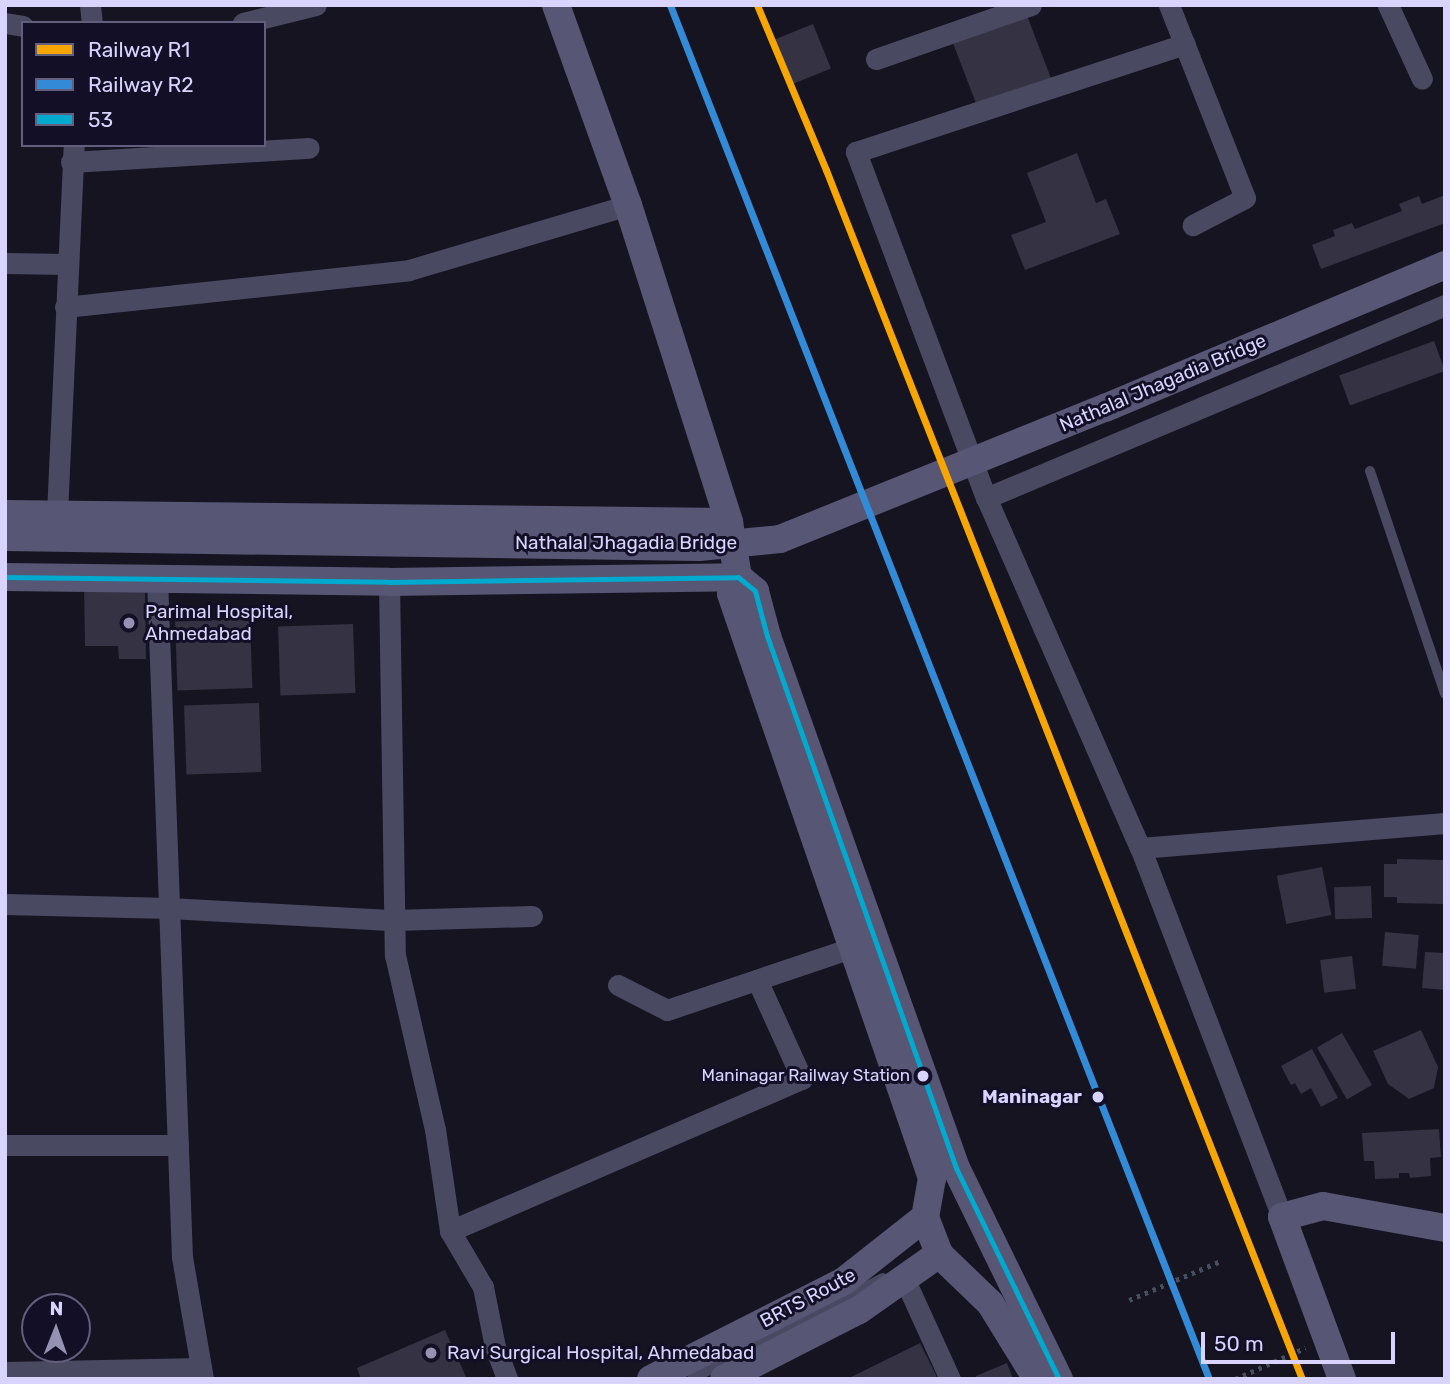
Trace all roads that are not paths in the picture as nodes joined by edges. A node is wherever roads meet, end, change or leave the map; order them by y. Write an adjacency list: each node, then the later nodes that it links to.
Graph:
1 (316, 5): 6 (street)
2 (556, 5): 12 (street)
3 (1031, 5): 8 (street)
4 (1170, 5): 7 (street)
5 (1388, 5): 9 (street)
6 (251, 21)
7 (1185, 44): 13 (street); 21 (street)
8 (876, 59)
9 (1422, 79)
10 (309, 148): 11 (street)
11 (73, 154): 15 (street)
12 (628, 205): 19 (street); 24 (street)
13 (1193, 225)
14 (5, 262): 15 (street)
15 (67, 264): 19 (street)
16 (1445, 265): 25 (street, Nathalal Jhagadia Bridge, bridge)
17 (1445, 282): 26 (street, Nathalal Jhagadia Bridge)
18 (1445, 305): 21 (street)
19 (65, 307): 23 (street)
20 (1370, 471): 31 (lane)
21 (986, 498): 33 (street)
22 (5, 514): 23 (street)
23 (57, 514): 24 (street)
24 (729, 522): 28 (street)
25 (5, 537)
26 (5, 554)
27 (5, 577): 29 (street)
28 (738, 577): 30 (street); 38 (street); 43 (street)
29 (157, 579): 30 (street); 35 (street)
30 (389, 582): 37 (street)
31 (1445, 694)
32 (1445, 824): 33 (street)
33 (1140, 848): 45 (street)
34 (5, 904): 35 (street)
35 (169, 908): 37 (street); 42 (street)
36 (532, 916): 37 (street)
37 (394, 920): 47 (street)
38 (854, 947): 39 (street); 43 (street)
39 (757, 980): 40 (street); 47 (street)
40 (618, 985)
41 (5, 1145): 42 (street)
42 (178, 1145): 52 (street)
43 (944, 1173): 44 (street); 50 (street)
44 (925, 1217): 48 (street); 54 (street)
45 (1282, 1217): 46 (street); 60 (street)
46 (1445, 1228)
47 (450, 1231): 53 (street)
48 (939, 1254): 49 (street); 50 (street)
49 (904, 1278): 55 (lane, BRTS Route); 56 (street); 57 (street)
50 (1001, 1296): 58 (street); 59 (street)
51 (5, 1371): 52 (street)
52 (202, 1373)
53 (507, 1379)
54 (651, 1379)
55 (692, 1379)
56 (724, 1379)
57 (950, 1379)
58 (1037, 1379)
59 (1059, 1379)
60 (1342, 1379)

